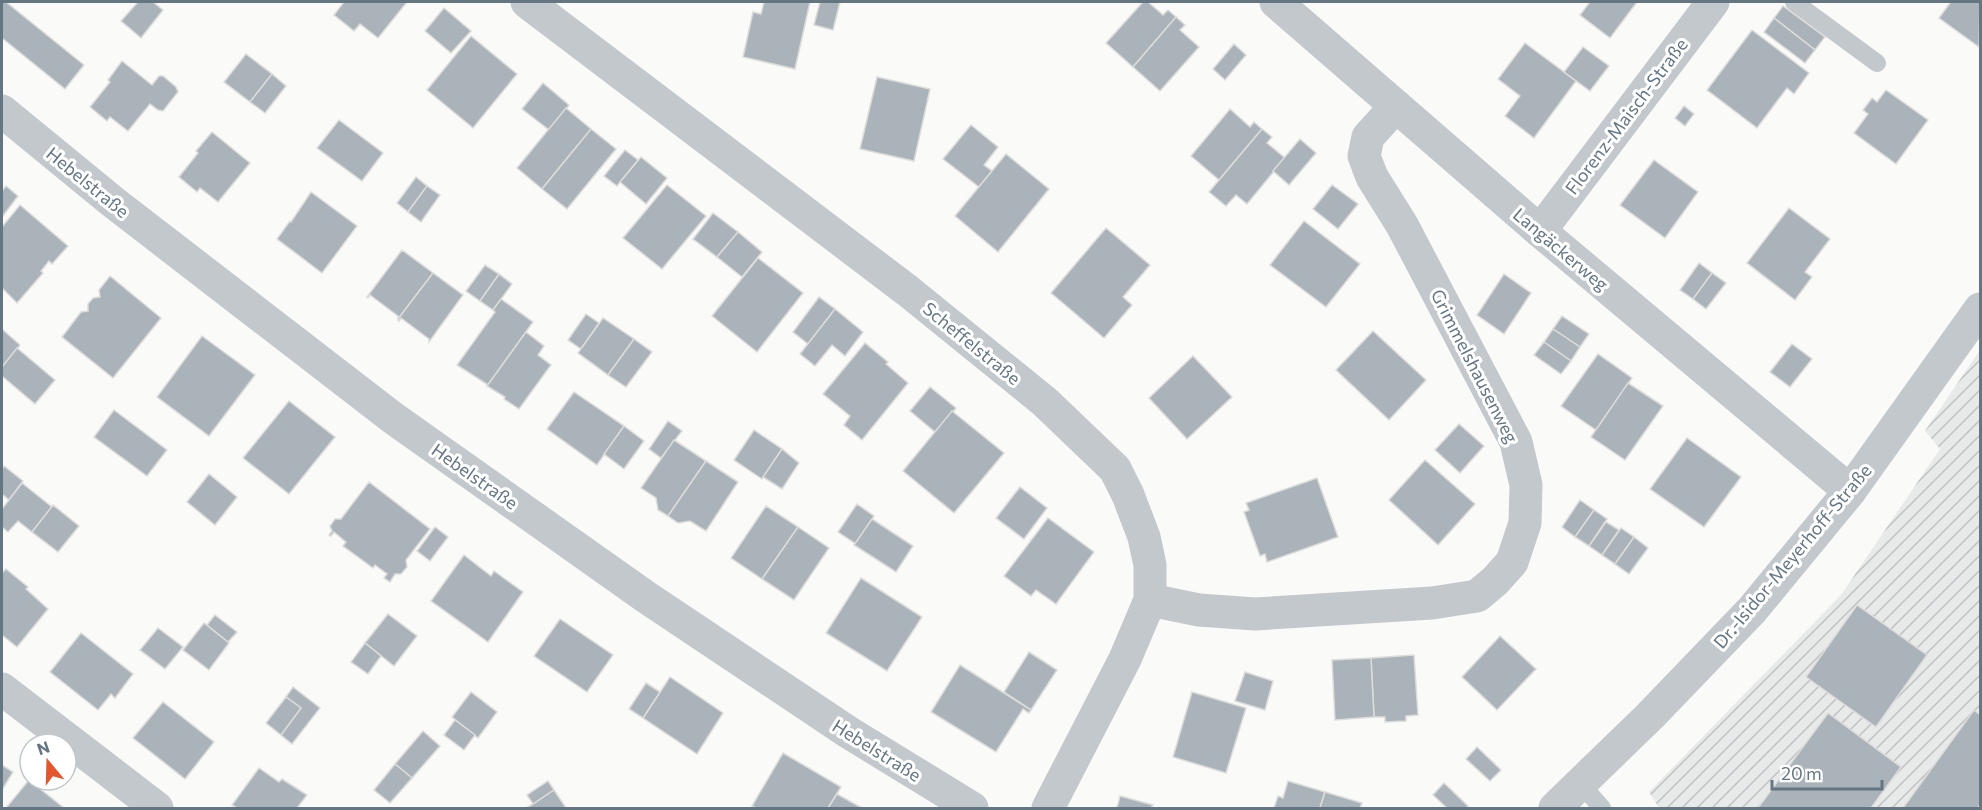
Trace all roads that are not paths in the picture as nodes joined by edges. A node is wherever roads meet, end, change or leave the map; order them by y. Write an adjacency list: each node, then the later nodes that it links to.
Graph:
1 (527, 2): 11 (street, Scheffelstraße)
2 (1276, 2): 6 (street, Langäckerweg)
3 (1713, 2): 8 (street, Florenz-Maisch-Straße)
4 (1794, 2): 5 (lane)
5 (1876, 63)
6 (1396, 106): 8 (street, Langäckerweg); 11 (street, Grimmelshausenweg)
7 (2, 111): 15 (street, Hebelstraße)
8 (1540, 231): 10 (street, Langäckerweg)
9 (1980, 309): 10 (street, Dr.-Isidor-Meyerhoff-Straße)
10 (1851, 490): 13 (street, Dr.-Isidor-Meyerhoff-Straße)
11 (1150, 600): 16 (street, Scheffelstraße)
12 (2, 689): 14 (street)
13 (1580, 783): 17 (street, Dr.-Isidor-Meyerhoff-Straße); 18 (lane)
14 (157, 808)
15 (972, 808)
16 (1048, 808)
17 (1555, 808)
18 (1602, 808)

